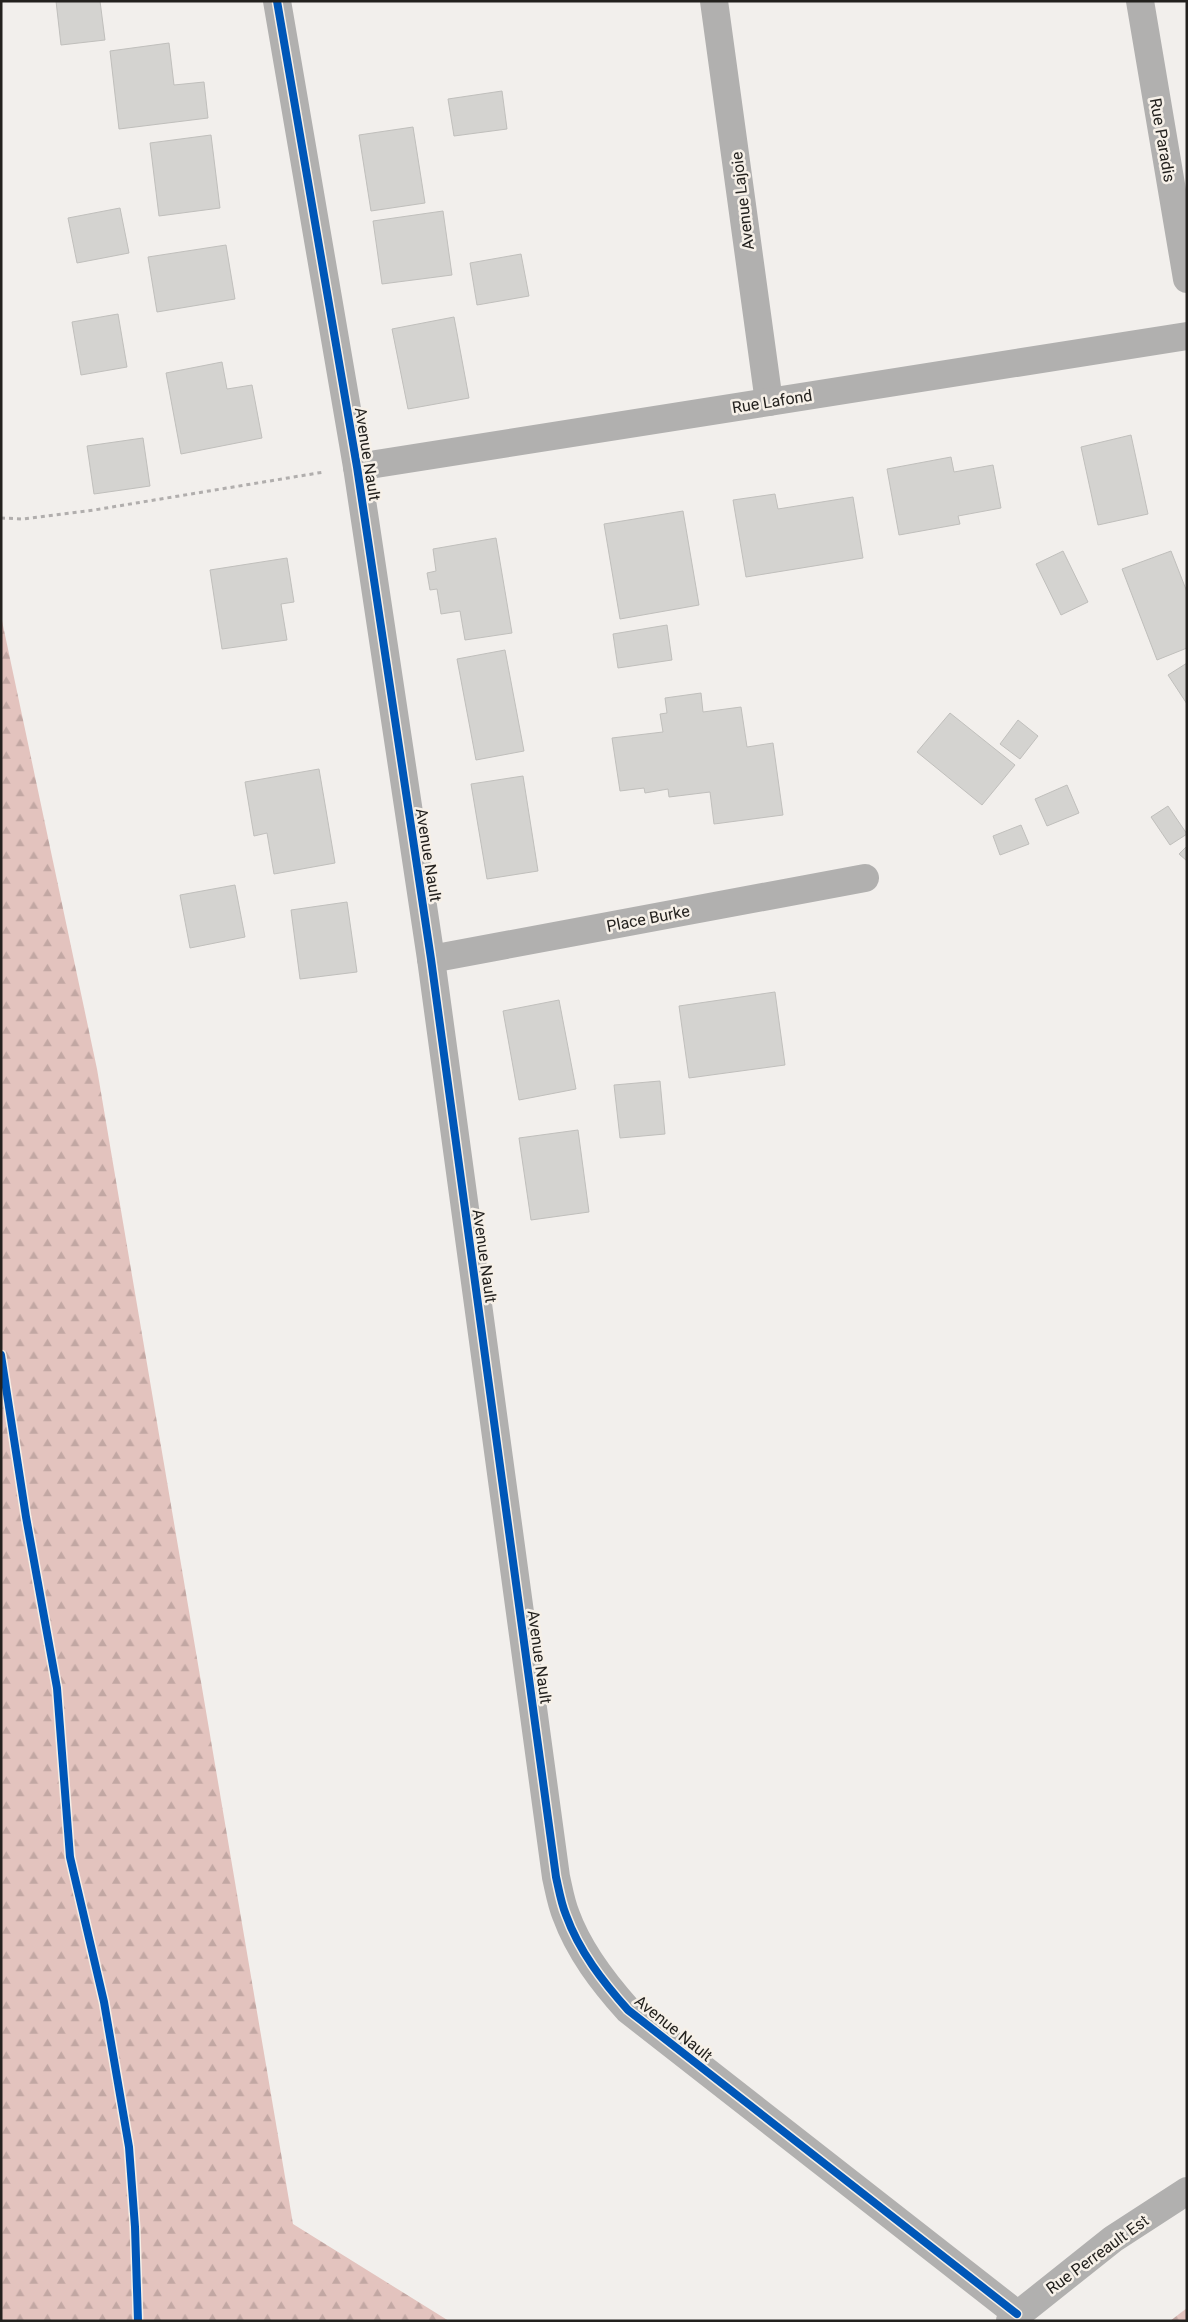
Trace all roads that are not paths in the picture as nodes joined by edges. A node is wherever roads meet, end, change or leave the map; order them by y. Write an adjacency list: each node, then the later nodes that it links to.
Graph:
1 (277, 1): 7 (street, Avenue Nault)
2 (714, 1): 6 (street, Avenue Lajoie)
3 (1140, 1): 4 (street, Rue Paradis)
4 (1187, 279)
5 (1187, 336): 6 (street, Rue Lafond)
6 (768, 402): 7 (street, Rue Lafond)
7 (357, 467): 9 (street, Avenue Nault)
8 (865, 878): 9 (street, Place Burke)
9 (431, 959): 11 (street, Avenue Nault)
10 (1187, 2190): 11 (street, Rue Perreault Est)
11 (1013, 2317)

